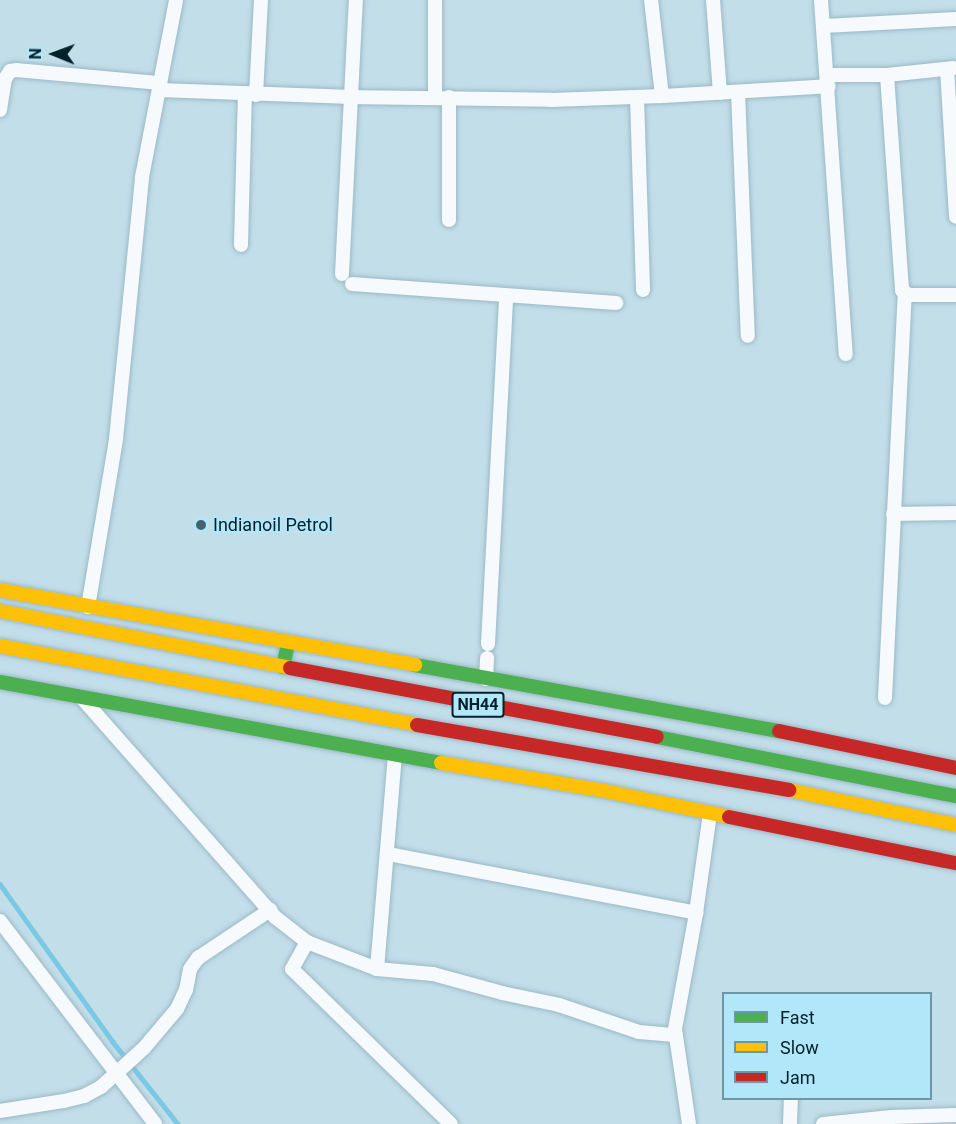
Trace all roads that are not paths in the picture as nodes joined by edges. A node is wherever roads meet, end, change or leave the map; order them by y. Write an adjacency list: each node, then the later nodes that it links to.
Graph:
1 (176, 0): 13 (street)
2 (261, 0): 16 (street)
3 (356, 0): 18 (street)
4 (435, 0): 19 (street)
5 (651, 0): 17 (street)
6 (713, 0): 15 (street)
7 (821, 0): 9 (street)
8 (956, 19): 9 (street)
9 (824, 26): 12 (street)
10 (952, 68): 11 (street); 23 (street)
11 (887, 75): 12 (street); 27 (street)
12 (828, 80): 14 (street); 32 (street)
13 (159, 87): 16 (street); 22 (street); 36 (street)
14 (738, 92): 15 (street); 31 (street)
15 (720, 93): 17 (street)
16 (251, 95): 18 (street); 25 (street)
17 (662, 96): 21 (street)
18 (350, 97): 19 (street); 28 (street)
19 (435, 97): 20 (street)
20 (449, 97): 21 (street); 24 (street)
21 (637, 97): 26 (street)
22 (0, 110)
23 (956, 217)
24 (449, 220)
25 (241, 245)
26 (643, 290)
27 (904, 294): 29 (street); 34 (street)
28 (506, 295): 30 (street); 41 (street)
29 (956, 295)
30 (616, 303)
31 (748, 336)
32 (846, 354)
33 (956, 513): 34 (street)
34 (893, 514): 44 (street)
35 (0, 590): 36 (main road)
36 (88, 607): 38 (main road)
37 (0, 611): 40 (main road, NH44)
38 (288, 644): 40 (main road); 41 (main road)
39 (0, 646): 49 (main road, NH44)
40 (283, 667): 47 (main road, NH44)
41 (486, 679): 46 (main road)
42 (0, 682): 43 (main road)
43 (82, 698): 45 (main road); 52 (street)
44 (885, 698)
45 (395, 755): 48 (main road); 50 (street)
46 (956, 768)
47 (956, 796)
48 (710, 813): 51 (main road); 53 (street)
49 (956, 825)
50 (388, 854): 53 (street); 56 (street)
51 (956, 863)
52 (270, 910): 55 (street); 58 (street)
53 (696, 913): 57 (street)
54 (0, 921): 58 (street)
55 (307, 942): 56 (street); 64 (street)
56 (377, 969): 57 (street)
57 (675, 1035): 65 (street)
58 (119, 1073): 60 (street); 63 (street)
59 (791, 1100): 66 (street)
60 (0, 1112)
61 (956, 1115): 62 (street)
62 (892, 1121): 67 (street)
63 (155, 1124)
64 (451, 1124)
65 (689, 1124)
66 (790, 1124)
67 (823, 1124)

